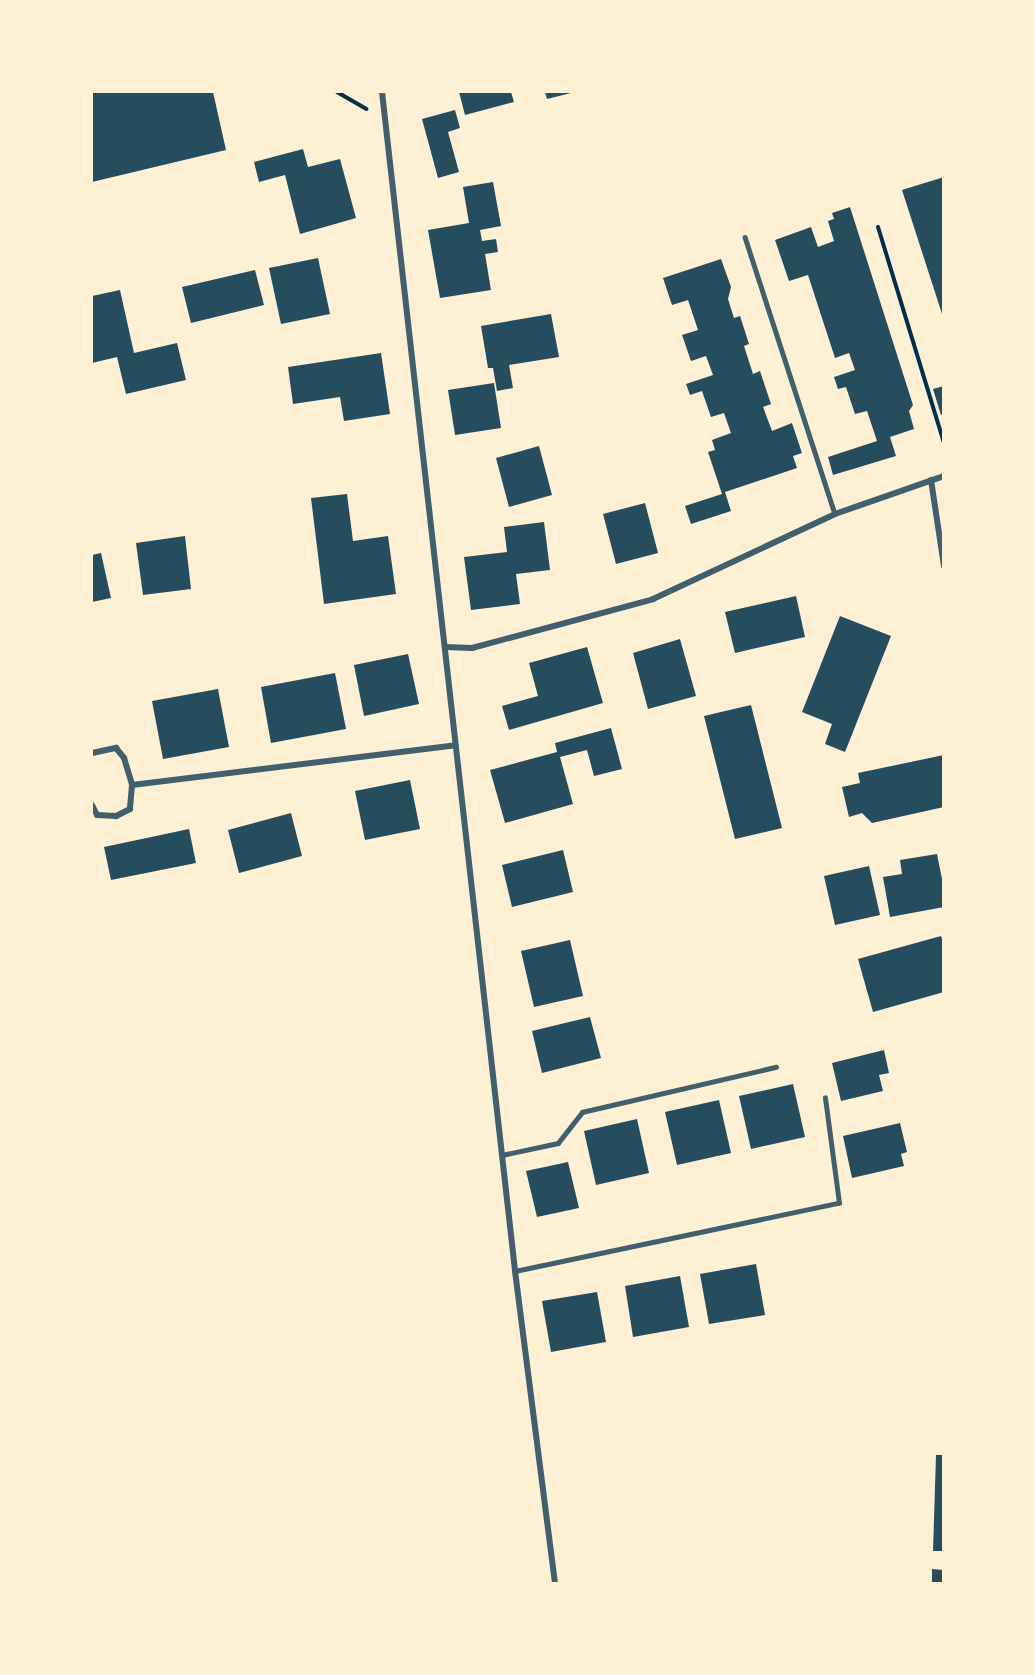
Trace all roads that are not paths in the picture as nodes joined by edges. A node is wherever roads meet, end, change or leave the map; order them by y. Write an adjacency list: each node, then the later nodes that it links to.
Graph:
1 (382, 92): 7 (street)
2 (745, 237): 5 (lane)
3 (944, 476): 4 (street)
4 (930, 480): 5 (street); 6 (street)
5 (835, 514): 7 (street)
6 (944, 566)
7 (445, 646): 8 (street)
8 (456, 745): 10 (street); 14 (street)
9 (92, 753): 10 (street)
10 (132, 786): 11 (street)
11 (92, 805)
12 (776, 1067): 14 (lane)
13 (825, 1098): 15 (lane)
14 (502, 1155): 15 (street)
15 (515, 1271): 16 (street)
16 (555, 1584)

